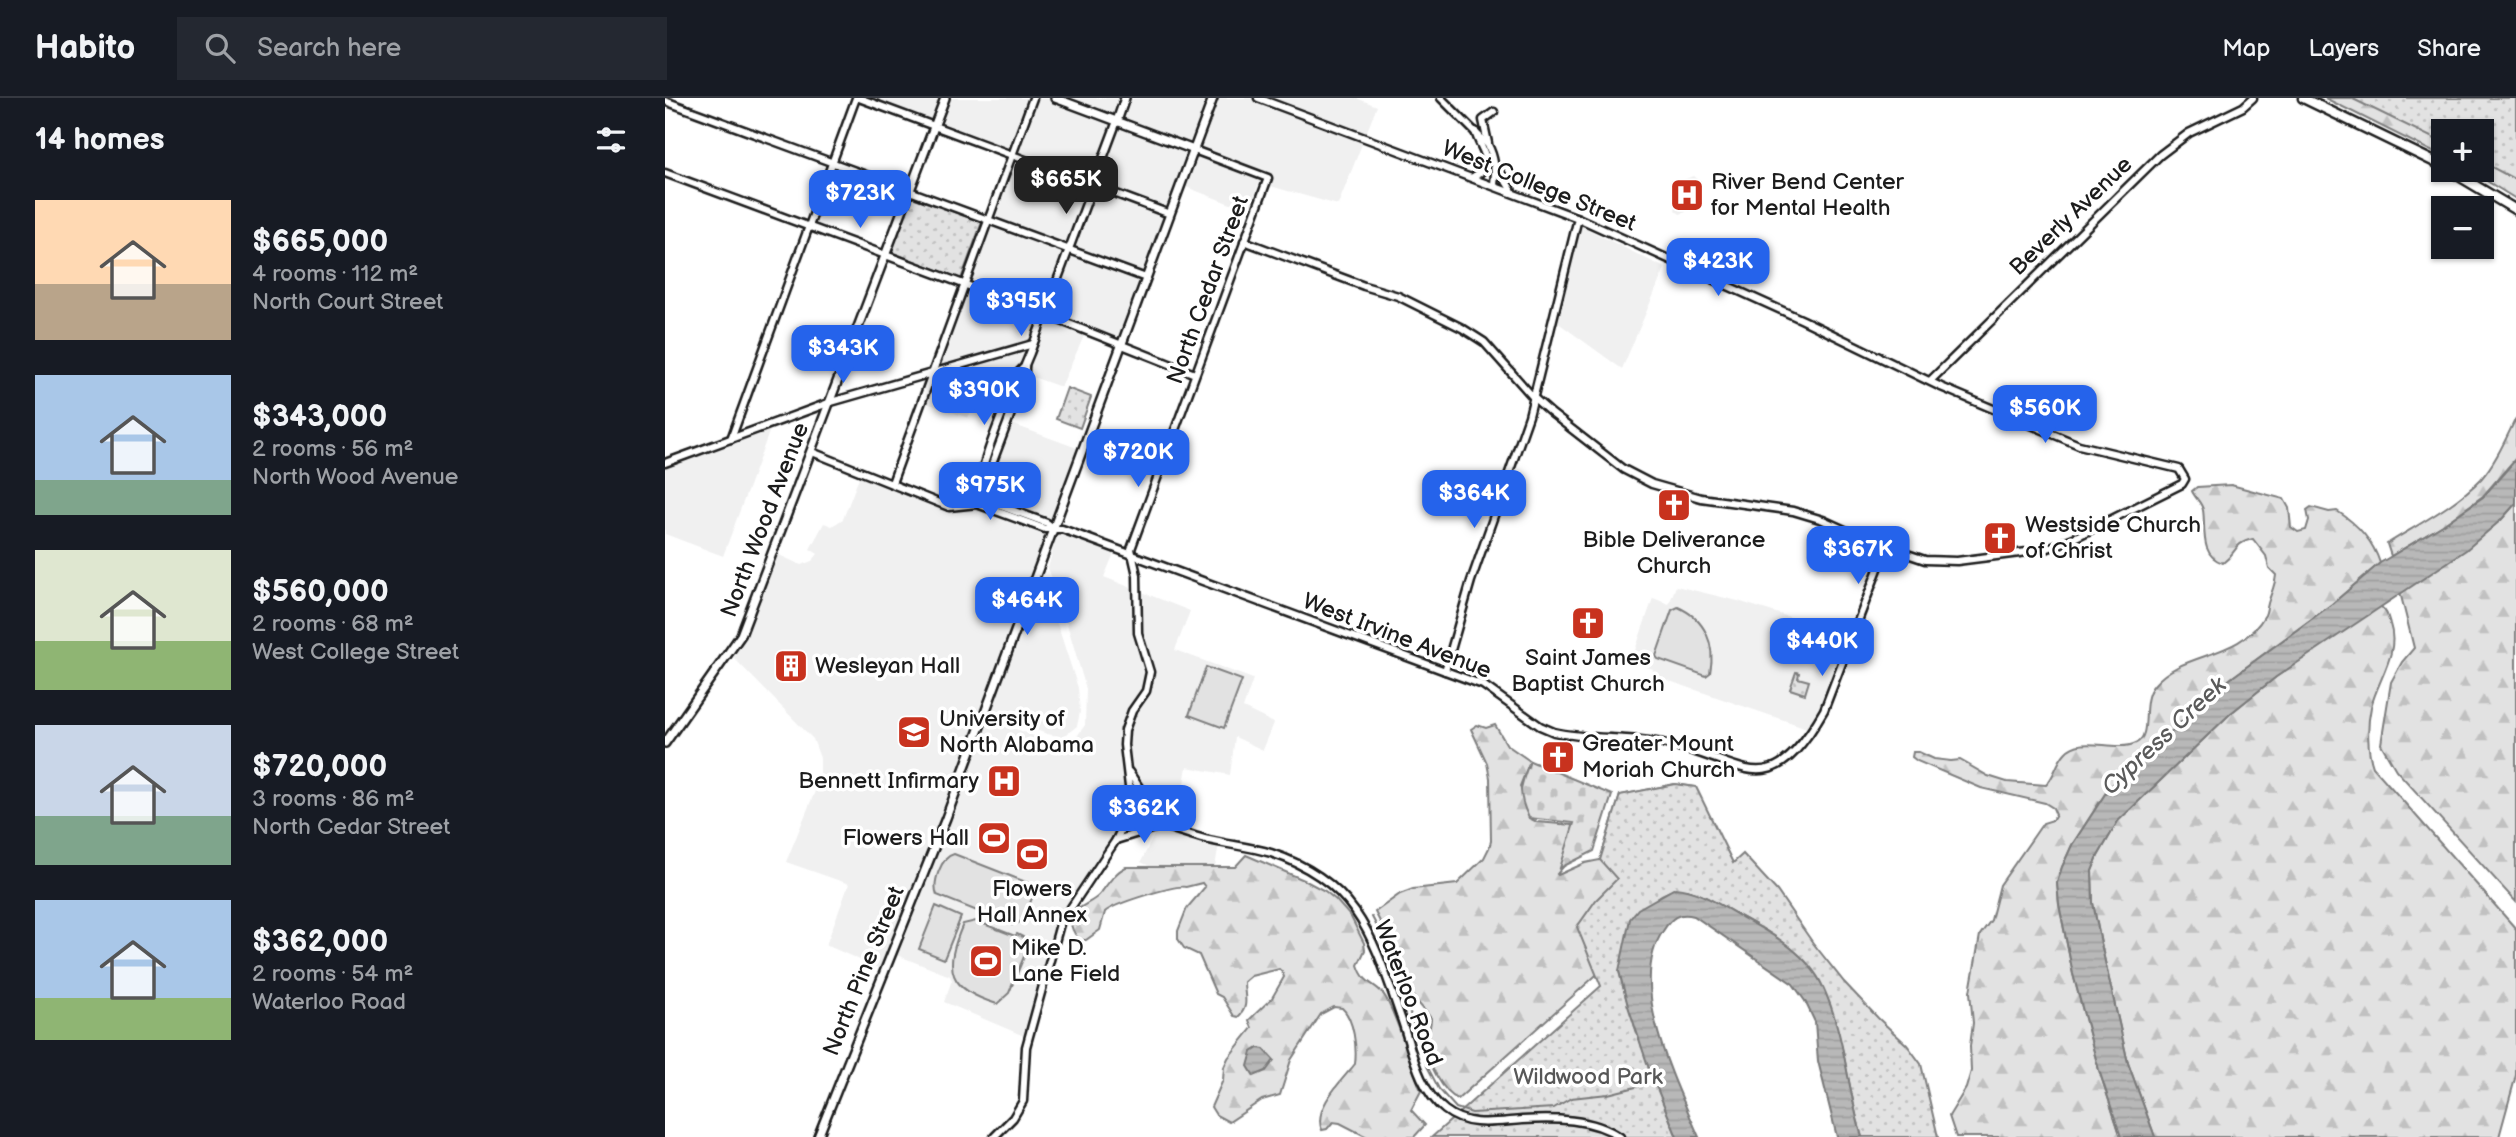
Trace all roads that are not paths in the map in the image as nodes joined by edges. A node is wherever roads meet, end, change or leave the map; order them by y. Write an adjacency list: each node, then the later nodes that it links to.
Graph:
1 (858, 98): 14 (street); 21 (street)
2 (945, 98): 14 (main road, North Wood Avenue)
3 (1033, 98): 18 (street)
4 (1055, 98): 13 (main road)
5 (1125, 98): 13 (main road)
6 (1213, 98): 17 (main road, North Pine Street)
7 (1258, 98): 23 (street, West College Street)
8 (1441, 98): 15 (street)
9 (2253, 98): 44 (street, Beverly Avenue)
10 (2303, 98): 19 (main road)
11 (665, 101): 21 (street)
12 (1494, 111): 16 (street)
13 (1117, 121): 17 (main road); 25 (street)
14 (934, 126): 18 (street); 27 (main road, North Wood Avenue)
15 (1475, 130): 16 (street); 23 (street)
16 (1488, 145): 20 (street)
17 (1194, 150): 30 (main road, North Pine Street); 34 (street, North Cedar Street)
18 (1012, 155): 25 (street); 32 (street)
19 (2431, 160)
20 (1495, 162): 26 (street); 28 (street)
21 (832, 163): 27 (street); 33 (street)
22 (665, 173): 33 (street)
23 (1473, 177): 26 (street, West College Street)
24 (2469, 182): 29 (main road)
25 (1092, 184): 30 (street); 35 (street)
26 (1494, 185): 28 (street, West College Street)
27 (910, 191): 32 (street); 36 (main road, North Wood Avenue)
28 (1513, 192): 31 (street, West College Street)
29 (2516, 210)
30 (1170, 214): 37 (main road, North Pine Street)
31 (1578, 218): 44 (street, West College Street); 45 (street)
32 (989, 221): 35 (street); 38 (street)
33 (809, 225): 36 (street); 47 (street)
34 (1244, 241): 43 (street, North Cedar Street); 45 (street)
35 (1068, 250): 37 (street); 39 (street)
36 (886, 255): 38 (street); 46 (main road, North Wood Avenue)
37 (1146, 278): 41 (main road, North Pine Street)
38 (965, 285): 39 (street); 42 (street)
39 (1044, 314): 40 (street); 41 (street)
40 (1033, 344): 42 (street); 50 (street)
41 (1121, 344): 43 (street); 56 (main road, North Pine Street)
42 (932, 374): 46 (street); 51 (street)
43 (1195, 374): 58 (street, North Cedar Street)
44 (1930, 381): 57 (street, West College Street)
45 (1534, 397): 57 (street); 59 (street)
46 (831, 402): 47 (street); 48 (main road, North Wood Avenue)
47 (731, 439): 49 (street)
48 (812, 452): 51 (street); 60 (main road, North Wood Avenue)
49 (665, 463)
50 (989, 465): 52 (street); 55 (street)
51 (892, 483): 54 (street)
52 (978, 485): 53 (street); 55 (street)
53 (961, 498): 54 (street); 55 (street)
54 (935, 500): 55 (street)
55 (978, 501): 56 (street, West Irvine Avenue)
56 (1053, 528): 58 (street, West Irvine Avenue); 65 (main road, North Pine Street)
57 (1886, 548): 59 (street, West Irvine Avenue)
58 (1132, 554): 59 (street, West Irvine Avenue); 61 (street, North Cedar Street)
59 (1444, 671)
60 (665, 743)
61 (1128, 769): 62 (street, North Cedar Street); 63 (street)
62 (1128, 815): 63 (street, Waterloo Road); 64 (street)
63 (1164, 825): 64 (street); 67 (street, Waterloo Road)
64 (1116, 840): 66 (street)
65 (818, 1137)
66 (994, 1137)
67 (1620, 1137)

